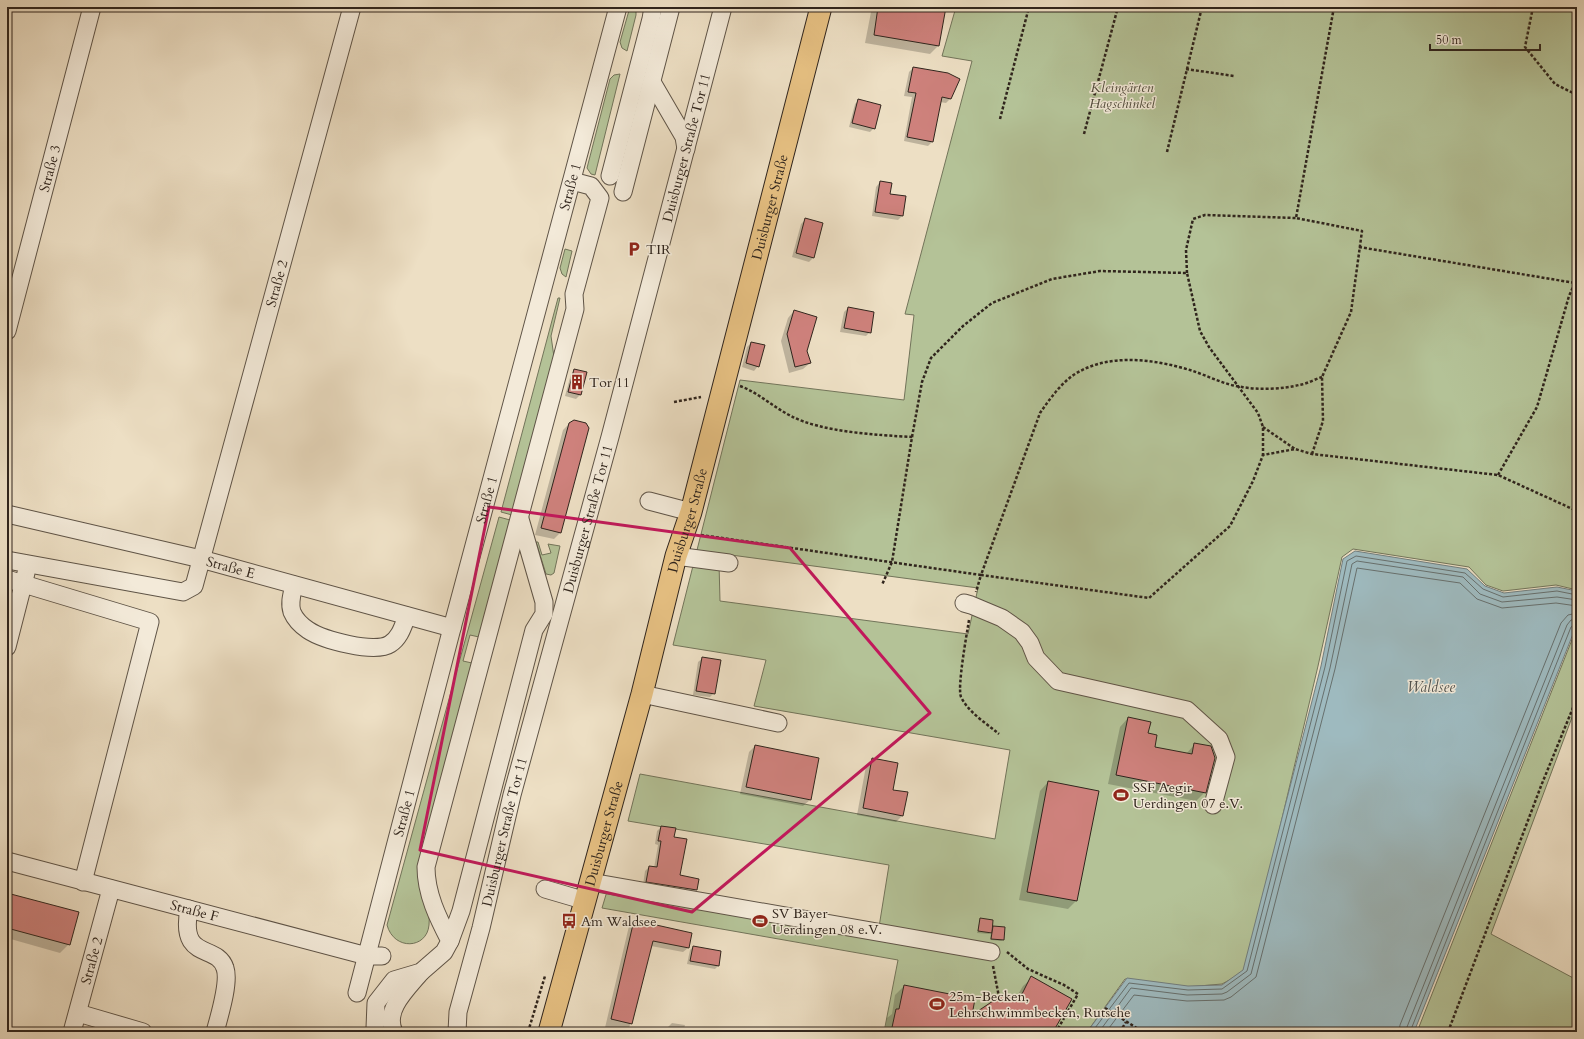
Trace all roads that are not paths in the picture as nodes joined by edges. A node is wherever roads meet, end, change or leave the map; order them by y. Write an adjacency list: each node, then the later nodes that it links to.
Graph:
1 (92, 7): 13 (lane, Straße 3)
2 (352, 7): 19 (lane, Straße 2)
3 (618, 7): 11 (lane, Straße 1)
4 (653, 7): 10 (lane)
5 (671, 7): 8 (lane)
6 (723, 7): 9 (lane, Duisburger Straße Tor 11)
7 (821, 7): 15 (main road, Duisburger Straße)
8 (652, 82): 9 (lane); 12 (lane)
9 (686, 149): 50 (lane, Duisburger Straße Tor 11)
10 (610, 176)
11 (572, 181): 17 (lane); 28 (lane, Straße 1)
12 (622, 192)
13 (7, 331)
14 (649, 501): 15 (lane)
15 (691, 512): 18 (main road, Duisburger Straße)
16 (7, 514): 19 (lane, Straße E)
17 (520, 519): 39 (lane); 39 (lane)
18 (676, 556): 22 (lane); 30 (main road, Duisburger Straße)
19 (201, 559): 21 (lane, Straße 2); 25 (lane, Straße E)
20 (7, 560): 21 (lane, Straße 2)
21 (27, 564): 24 (lane)
22 (729, 564)
23 (7, 579): 24 (lane)
24 (24, 583): 29 (lane); 34 (lane)
25 (294, 585): 27 (lane, Straße E); 27 (lane)
26 (968, 604): 32 (lane)
27 (407, 616): 28 (lane, Straße E)
28 (452, 628): 41 (lane, Straße 1)
29 (7, 647)
30 (642, 694): 31 (lane); 37 (main road, Duisburger Straße)
31 (778, 724)
32 (1213, 805)
33 (7, 861): 34 (lane, Straße F)
34 (83, 882): 35 (lane, Straße F)
35 (111, 889): 38 (lane, Straße F); 44 (lane, Straße 2)
36 (544, 889): 37 (lane)
37 (589, 892): 40 (lane); 51 (main road, Duisburger Straße)
38 (189, 909): 41 (lane, Straße F); 47 (lane)
39 (450, 941): 42 (lane)
40 (991, 952)
41 (374, 956): 43 (lane, Straße 1)
42 (421, 972): 48 (lane); 49 (lane)
43 (357, 993)
44 (78, 1013): 45 (lane, Straße 2); 46 (lane)
45 (72, 1032)
46 (143, 1032)
47 (215, 1032)
48 (376, 1032)
49 (394, 1032)
50 (457, 1032)
51 (549, 1032)

